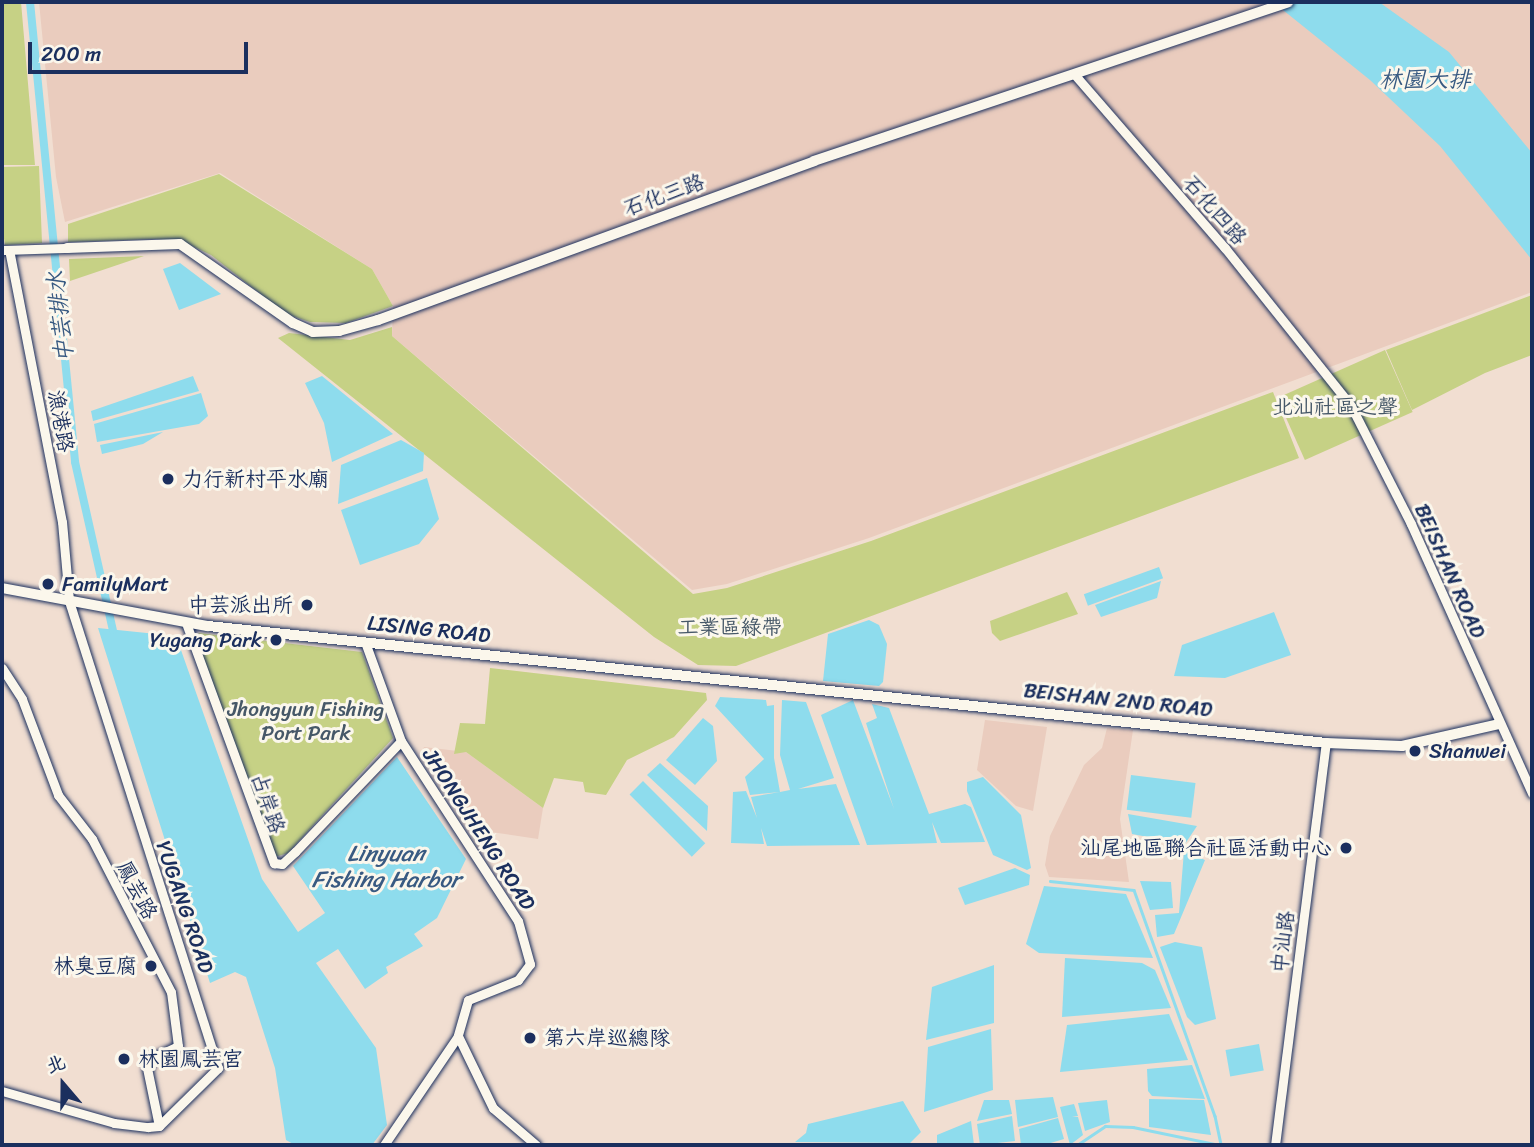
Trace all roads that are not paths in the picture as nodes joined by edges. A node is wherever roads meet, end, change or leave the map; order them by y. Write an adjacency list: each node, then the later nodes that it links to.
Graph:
1 (1287, 2): 2 (street, 石化三路)
2 (1075, 75): 3 (street, 石化三路); 5 (street, 石化四路)
3 (67, 248): 4 (street)
4 (6, 250): 7 (street, 漁港路)
5 (1325, 370): 12 (street, BEISHAN ROAD)
6 (2, 588): 7 (street, LISING ROAD)
7 (69, 600): 8 (street, LISING ROAD); 18 (street, YUGANG ROAD)
8 (186, 623): 9 (street, LISING ROAD); 13 (street, 占岸路)
9 (365, 642): 11 (street, LISING ROAD); 13 (street, JHONGJHENG ROAD)
10 (2, 668): 18 (street, 鳳芸路)
11 (730, 680): 14 (street, BEISHAN 2ND ROAD)
12 (1499, 724): 14 (street, BEISHAN 2ND ROAD); 15 (street, BEISHAN ROAD)
13 (401, 741): 16 (street, JHONGJHENG ROAD)
14 (1326, 744): 21 (street, 中汕路)
15 (1532, 793)
16 (458, 1036): 19 (street, JHONGJHENG ROAD); 20 (street)
17 (2, 1091): 18 (street)
18 (159, 1126)
19 (384, 1145)
20 (536, 1145)
21 (1275, 1145)

